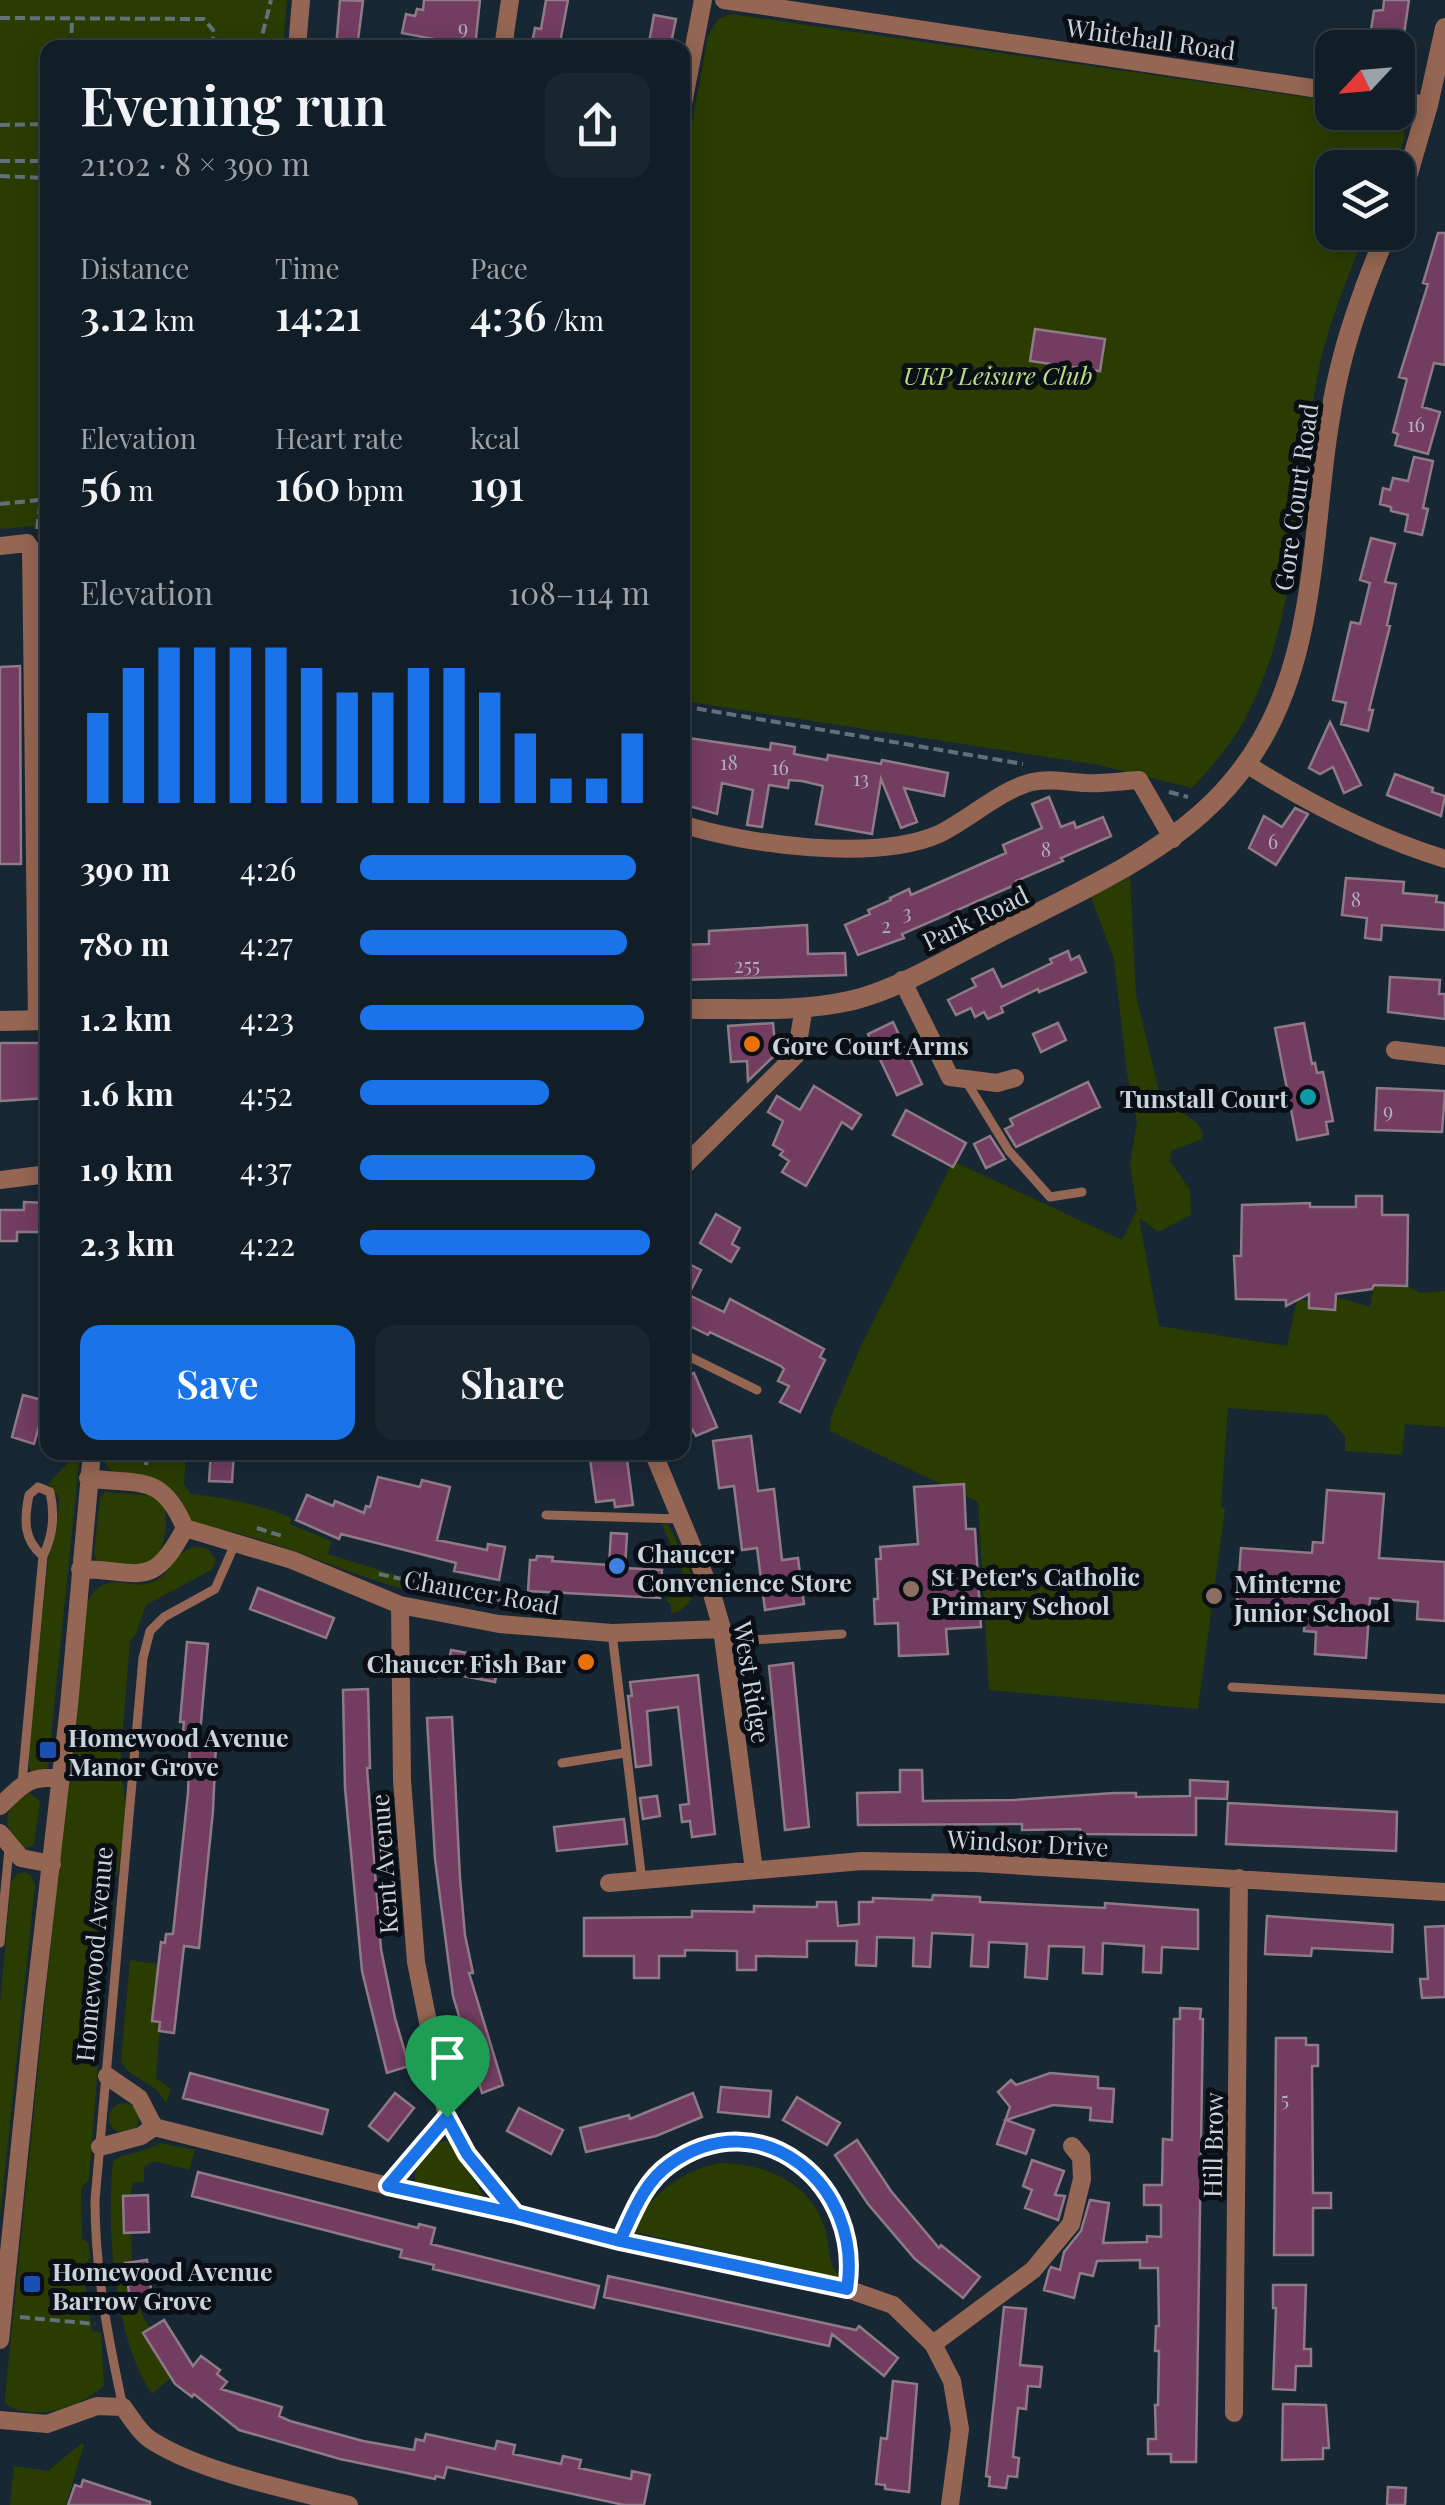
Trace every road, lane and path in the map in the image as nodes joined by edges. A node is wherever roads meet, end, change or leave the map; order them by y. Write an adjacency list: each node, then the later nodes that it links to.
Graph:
1 (271, 0): 11 (path)
2 (301, 0): 12 (street)
3 (510, 0): 13 (street)
4 (702, 0): 14 (street)
5 (724, 0): 16 (street, Whitehall Road)
6 (0, 18): 7 (path)
7 (72, 20): 9 (path); 10 (path)
8 (1445, 28): 15 (street)
9 (71, 40)
10 (214, 40)
11 (261, 40)
12 (298, 40)
13 (505, 40)
14 (690, 65)
15 (1440, 65): 18 (street)
16 (1315, 88)
17 (1415, 103): 18 (street)
18 (1428, 105): 21 (street)
19 (40, 124): 20 (path)
20 (0, 125)
21 (1415, 150)
22 (0, 161): 23 (path)
23 (40, 161)
24 (0, 176): 25 (path)
25 (40, 178)
26 (1379, 250): 34 (street, Gore Court Road)
27 (40, 499): 28 (path)
28 (0, 504)
29 (40, 518): 31 (path)
30 (0, 546): 31 (street)
31 (29, 546): 40 (street)
32 (690, 707): 33 (path)
33 (1023, 764)
34 (1248, 765): 36 (street, Park Road); 39 (street)
35 (1170, 793): 36 (path)
36 (1205, 812): 38 (street, Park Road)
37 (690, 826): 38 (street)
38 (1173, 839): 41 (street, Park Road)
39 (1445, 859)
40 (40, 948)
41 (902, 980): 42 (street, Park Road); 49 (street)
42 (804, 1008): 43 (street, Park Road); 50 (street)
43 (690, 1009)
44 (0, 1021): 45 (street)
45 (40, 1021)
46 (1395, 1050): 47 (street)
47 (1445, 1056)
48 (1016, 1078): 49 (street)
49 (964, 1079): 53 (lane)
50 (690, 1160)
51 (40, 1175): 52 (street)
52 (0, 1180)
53 (1082, 1192)
54 (690, 1356): 55 (lane)
55 (758, 1390)
56 (91, 1460): 60 (street, Homewood Avenue)
57 (141, 1460): 59 (path)
58 (656, 1460): 62 (street, West Ridge)
59 (145, 1469)
60 (88, 1478): 64 (street); 68 (street, Homewood Avenue)
61 (546, 1515): 62 (lane)
62 (680, 1519): 74 (street, West Ridge)
63 (248, 1526): 65 (path)
64 (185, 1528): 66 (street, Chaucer Road); 68 (street)
65 (288, 1538)
66 (236, 1544): 70 (street, Chaucer Road); 90 (lane, Homewood Avenue)
67 (43, 1556): 67 (lane); 80 (lane)
68 (80, 1569): 79 (street, Homewood Avenue)
69 (366, 1570): 71 (path)
70 (400, 1605): 71 (street, Chaucer Road); 91 (street, Kent Avenue)
71 (536, 1629): 72 (street, Chaucer Road)
72 (612, 1633): 74 (street, Chaucer Road); 77 (lane)
73 (842, 1634): 74 (lane)
74 (723, 1636): 84 (street, West Ridge)
75 (1232, 1687): 76 (lane)
76 (1445, 1698)
77 (625, 1753): 78 (lane); 86 (lane)
78 (562, 1763)
79 (61, 1778): 80 (street); 83 (street, Homewood Avenue)
80 (22, 1783): 81 (street)
81 (0, 1806)
82 (4, 1840): 83 (street); 89 (lane)
83 (52, 1864): 99 (street, Homewood Avenue)
84 (754, 1870): 85 (street, Windsor Drive); 86 (street, Windsor Drive)
85 (1240, 1878): 88 (street, Windsor Drive); 104 (street, Hill Brow)
86 (642, 1881): 87 (street, Windsor Drive)
87 (609, 1883)
88 (1445, 1892)
89 (0, 1943)
90 (107, 2076): 92 (street); 93 (lane, Homewood Avenue)
91 (447, 2117): 95 (street); 96 (street, Kent Avenue)
92 (154, 2127): 93 (street); 95 (street)
93 (100, 2146): 100 (lane, Homewood Avenue)
94 (1072, 2146): 102 (street)
95 (388, 2186): 96 (street)
96 (516, 2214): 97 (street)
97 (620, 2241): 98 (street); 98 (street)
98 (847, 2289): 102 (street)
99 (2, 2318): 100 (path); 101 (street, Homewood Avenue)
100 (105, 2324): 103 (lane, Homewood Avenue)
101 (0, 2340)
102 (934, 2344): 107 (street)
103 (123, 2407): 105 (street); 106 (street)
104 (1234, 2413)
105 (0, 2420)
106 (349, 2505)
107 (950, 2505)

